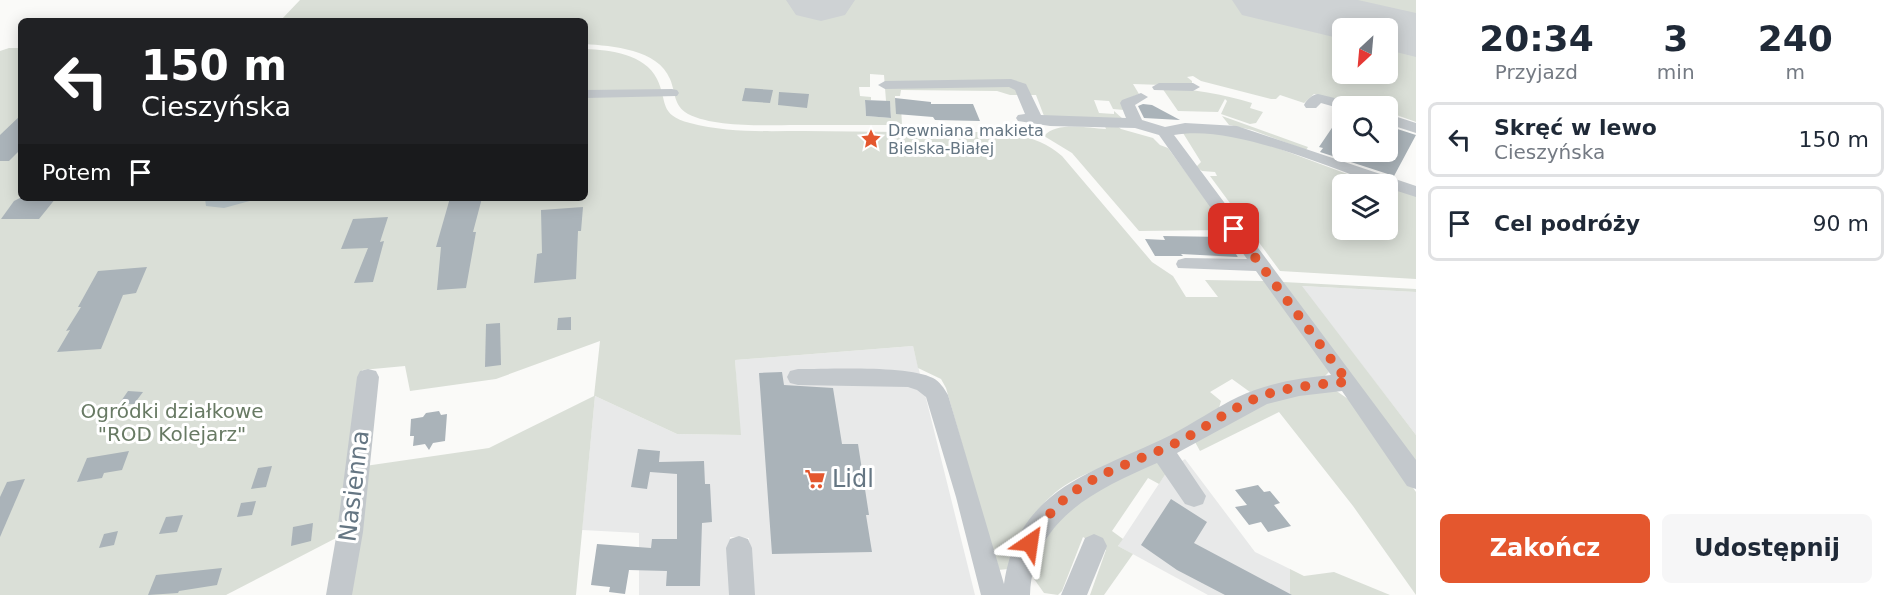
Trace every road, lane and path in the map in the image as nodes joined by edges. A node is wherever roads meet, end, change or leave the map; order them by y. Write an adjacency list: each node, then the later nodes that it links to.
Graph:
1 (885, 85): 9 (street)
2 (1159, 87): 3 (street)
3 (1192, 87)
4 (672, 93): 5 (street)
5 (588, 94)
6 (1140, 97): 9 (street)
7 (1332, 102): 8 (street)
8 (1311, 105)
9 (1126, 115): 12 (street)
10 (1398, 122): 11 (street)
11 (1416, 128)
12 (1164, 132): 13 (street); 15 (street)
13 (1416, 192)
14 (1185, 264): 15 (street)
15 (1260, 265): 18 (street)
16 (368, 377): 25 (street, Nasienna)
17 (798, 377): 24 (street)
18 (1348, 382): 19 (street); 20 (street)
19 (1170, 446): 21 (street); 24 (street)
20 (1416, 479)
21 (1194, 496)
22 (1094, 546): 27 (street)
23 (740, 548): 26 (street)
24 (1015, 593)
25 (339, 595)
26 (742, 595)
27 (1074, 595)

